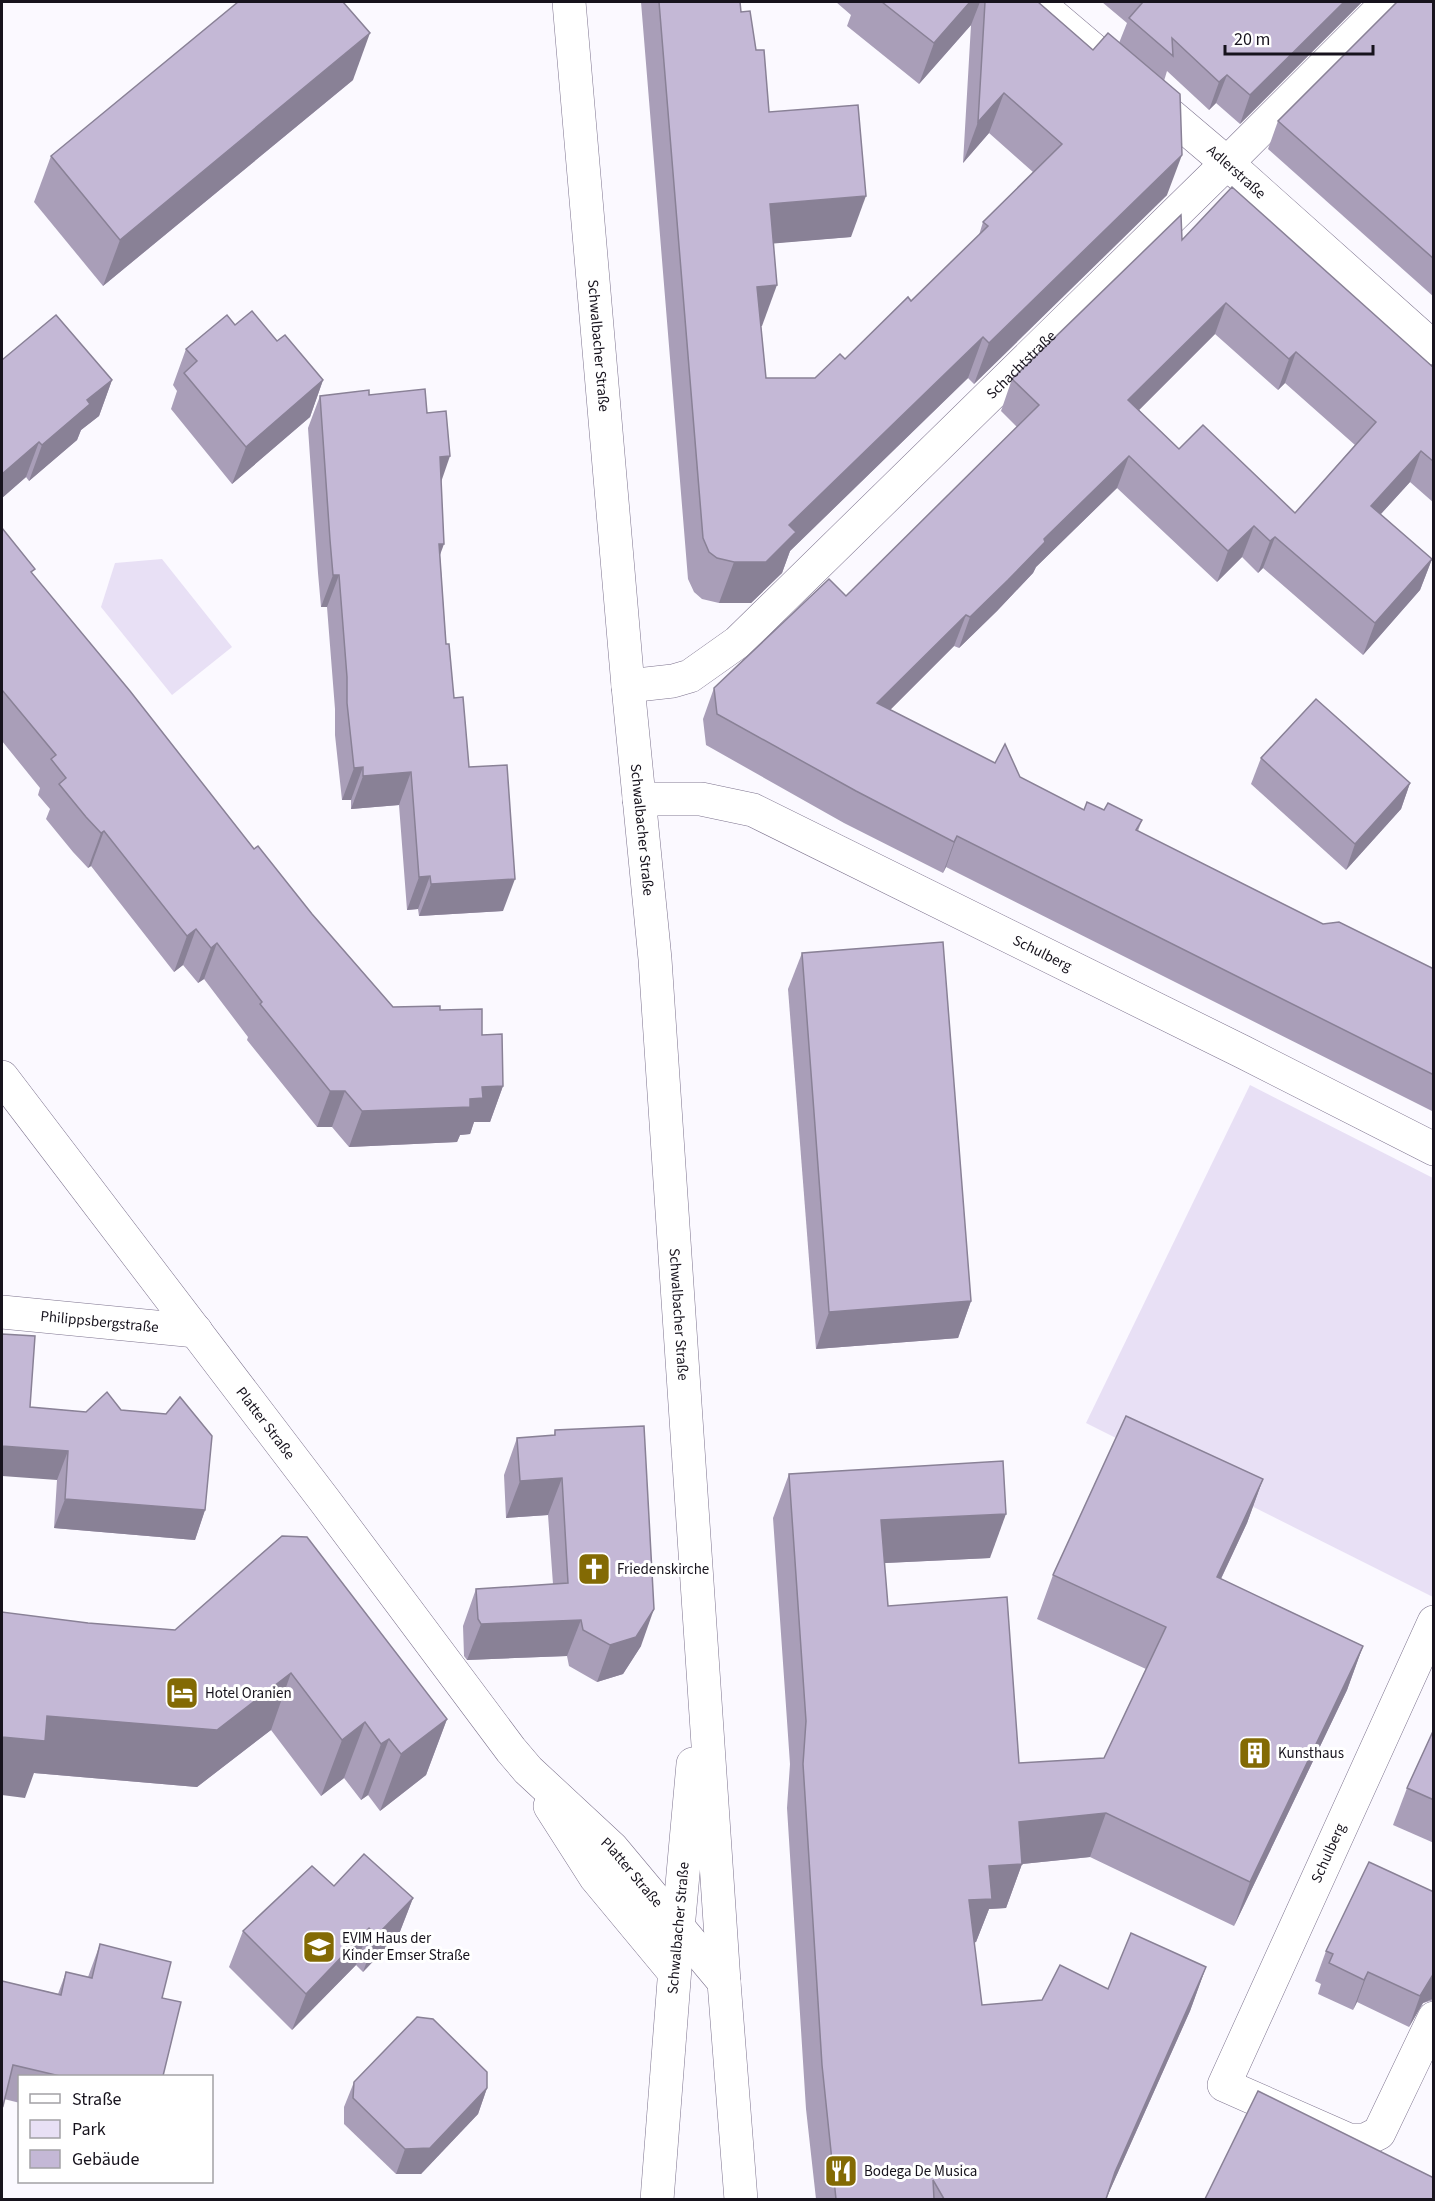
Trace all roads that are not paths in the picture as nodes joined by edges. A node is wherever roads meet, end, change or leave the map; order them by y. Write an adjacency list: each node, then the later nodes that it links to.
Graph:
1 (569, 2): 6 (street, Schwalbacher Straße)
2 (1037, 2): 4 (street, Adlerstraße)
3 (1388, 2): 4 (street, Schachtstraße)
4 (1227, 163): 5 (street, Adlerstraße); 6 (street, Schachtstraße)
5 (1434, 348)
6 (628, 686): 7 (street, Schwalbacher Straße)
7 (639, 799): 9 (street, Schulberg); 13 (street, Schwalbacher Straße)
8 (2, 1077): 11 (street, Platter Straße)
9 (1434, 1149)
10 (2, 1312): 11 (street, Philippsbergstraße)
11 (196, 1331): 14 (street, Platter Straße)
12 (1432, 1624): 18 (street, Schulberg)
13 (702, 1658): 15 (street, Schwalbacher Straße); 17 (street, Schwalbacher Straße)
14 (528, 1770): 15 (street, Platter Straße); 16 (street, Platter Straße)
15 (678, 1929): 16 (street, Schwalbacher Straße); 17 (street, Platter Straße)
16 (674, 1972): 19 (street, Schwalbacher Straße)
17 (724, 1982): 20 (street, Schwalbacher Straße)
18 (1434, 2018)
19 (657, 2199)
20 (741, 2199)

